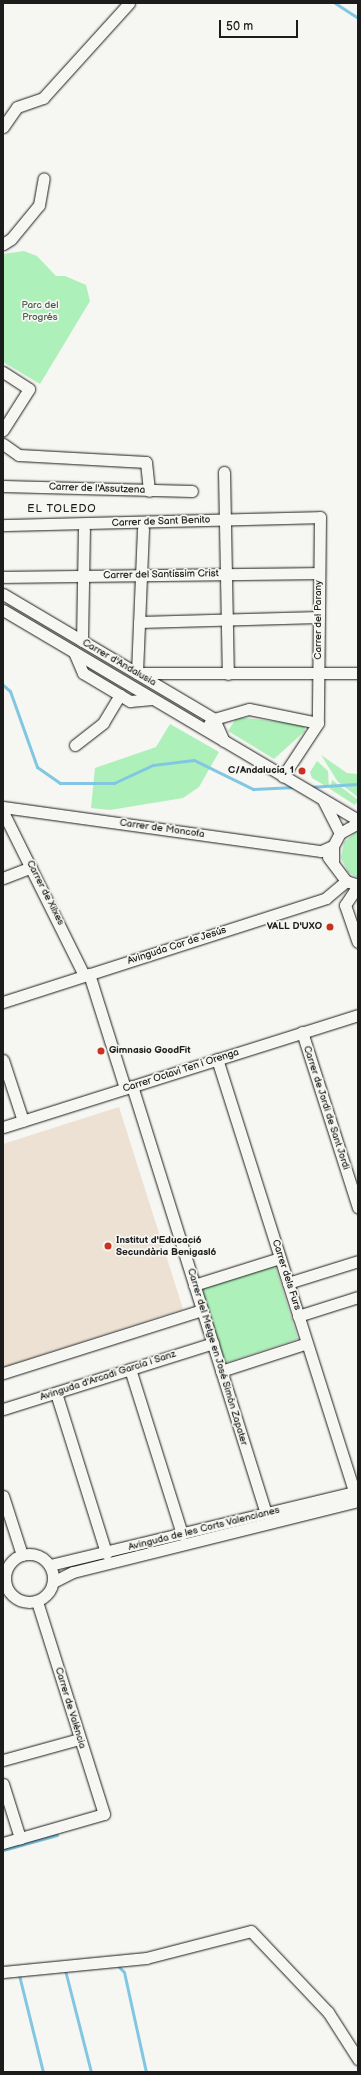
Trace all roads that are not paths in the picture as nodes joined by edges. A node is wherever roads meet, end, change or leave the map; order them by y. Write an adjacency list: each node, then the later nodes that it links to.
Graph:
1 (129, 3): 2 (street)
2 (3, 127)
3 (44, 178): 4 (street)
4 (3, 244)
5 (3, 372): 6 (street)
6 (3, 430)
7 (3, 444): 10 (street)
8 (224, 472): 13 (street)
9 (3, 486): 10 (street, Carrer de l'Assutzena)
10 (149, 491): 11 (street, Carrer de l'Assutzena)
11 (192, 491)
12 (320, 517): 13 (street, Carrer de Sant Benito); 17 (street, Carrer del Parany)
13 (225, 520): 14 (street, Carrer de Sant Benito); 18 (street)
14 (3, 525)
15 (143, 529): 19 (street)
16 (84, 530): 20 (street)
17 (319, 573): 18 (street, Carrer del Santíssim Crist); 24 (street, Carrer del Parany)
18 (226, 574): 19 (street, Carrer del Santíssim Crist); 25 (street)
19 (141, 575): 20 (street, Carrer del Santíssim Crist); 26 (street)
20 (83, 576): 21 (street, Carrer del Santíssim Crist); 27 (street)
21 (3, 578)
22 (3, 594): 27 (street, Carrer d'Andalusia)
23 (3, 610): 28 (street, Carrer d'Andalusia)
24 (319, 617): 25 (street); 32 (street, Carrer del Parany)
25 (227, 619): 26 (street); 31 (street)
26 (139, 622): 29 (street)
27 (82, 640): 29 (street, Carrer d'Andalusia)
28 (74, 652): 33 (street, Carrer d'Andalusia); 34 (street, Carrer d'Andalusia)
29 (137, 673): 31 (street); 35 (street, Carrer d'Andalusia)
30 (358, 673): 32 (street)
31 (228, 674): 32 (street)
32 (318, 674): 36 (street, Carrer del Parany)
33 (120, 695): 34 (street, Carrer d'Andalusia); 39 (street)
34 (152, 699): 37 (street, Carrer d'Andalusia)
35 (214, 719): 36 (street); 37 (street); 38 (street)
36 (318, 723): 40 (street)
37 (204, 729): 38 (street, Carrer d'Andalusia)
38 (224, 741): 40 (street, Carrer d'Andalusia)
39 (75, 745)
40 (283, 776): 41 (street, Carrer d'Andalusia)
41 (323, 800): 44 (street, Carrer d'Andalusia); 45 (street)
42 (3, 807): 47 (street, Carrer de Moncofa)
43 (3, 812): 49 (street, Carrer de Xilxes)
44 (358, 821): 45 (street)
45 (340, 833): 46 (street)
46 (333, 846): 47 (street); 48 (street)
47 (322, 851): 48 (street)
48 (333, 862): 51 (street)
49 (31, 867): 50 (street); 56 (street, Carrer de Xilxes)
50 (3, 878)
51 (346, 881): 52 (street); 53 (street, Avinguda Cor de Jesús)
52 (358, 886): 54 (street)
53 (326, 898): 54 (street); 56 (street, Avinguda Cor de Jesús)
54 (345, 905): 55 (street)
55 (358, 942)
56 (86, 975): 57 (street, Avinguda Cor de Jesús); 62 (street, Carrer de Xilxes)
57 (3, 1002)
58 (358, 1014): 59 (street, Carrer Octavi Ten i Orenga)
59 (302, 1032): 60 (street, Carrer Octavi Ten i Orenga); 65 (street, Carrer de Jordi de Sant Jordi)
60 (217, 1059): 62 (street, Carrer Octavi Ten i Orenga); 66 (street, Carrer dels Furs)
61 (3, 1060): 63 (street)
62 (129, 1087): 63 (street, Carrer Octavi Ten i Orenga); 69 (street, Carrer del Metge en José Simón Zapater)
63 (23, 1121): 64 (street, Carrer Octavi Ten i Orenga)
64 (3, 1127)
65 (358, 1207)
66 (280, 1258): 68 (street, Carrer dels Furs); 69 (street)
67 (358, 1261): 68 (street)
68 (288, 1283): 72 (street, Carrer dels Furs)
69 (194, 1285): 71 (street, Carrer del Metge en José Simón Zapater)
70 (358, 1297): 72 (street)
71 (202, 1310): 73 (street, Carrer del Metge en José Simón Zapater); 77 (street)
72 (298, 1316): 74 (street, Carrer dels Furs)
73 (213, 1343): 75 (street, Avinguda d'Arcadi García i Sanz); 76 (street, Carrer del Metge en José Simón Zapater)
74 (307, 1343): 76 (street); 80 (street, Carrer dels Furs)
75 (130, 1369): 78 (street, Avinguda d'Arcadi García i Sanz); 83 (street)
76 (221, 1371): 82 (street, Carrer del Metge en José Simón Zapater)
77 (3, 1374)
78 (56, 1393): 79 (street, Avinguda d'Arcadi García i Sanz); 84 (street)
79 (3, 1409)
80 (357, 1494): 82 (street, Avinguda de les Corts Valencianes); 88 (street, Avinguda de les Corts Valencianes)
81 (3, 1496): 85 (street)
82 (266, 1514): 83 (street, Avinguda de les Corts Valencianes)
83 (182, 1534): 84 (street, Avinguda de les Corts Valencianes)
84 (106, 1553): 86 (street, Avinguda de les Corts Valencianes)
85 (22, 1554): 86 (street); 87 (street)
86 (50, 1565): 88 (street)
87 (4, 1576): 89 (street)
88 (53, 1582): 90 (street)
89 (7, 1593): 90 (street)
90 (37, 1601): 91 (street, Carrer de València)
91 (79, 1739): 92 (street); 94 (street, Carrer de València)
92 (3, 1760)
93 (3, 1784): 94 (street)
94 (20, 1838): 95 (street)
95 (3, 1843)
96 (3, 1972): 97 (street)
97 (358, 2059)

